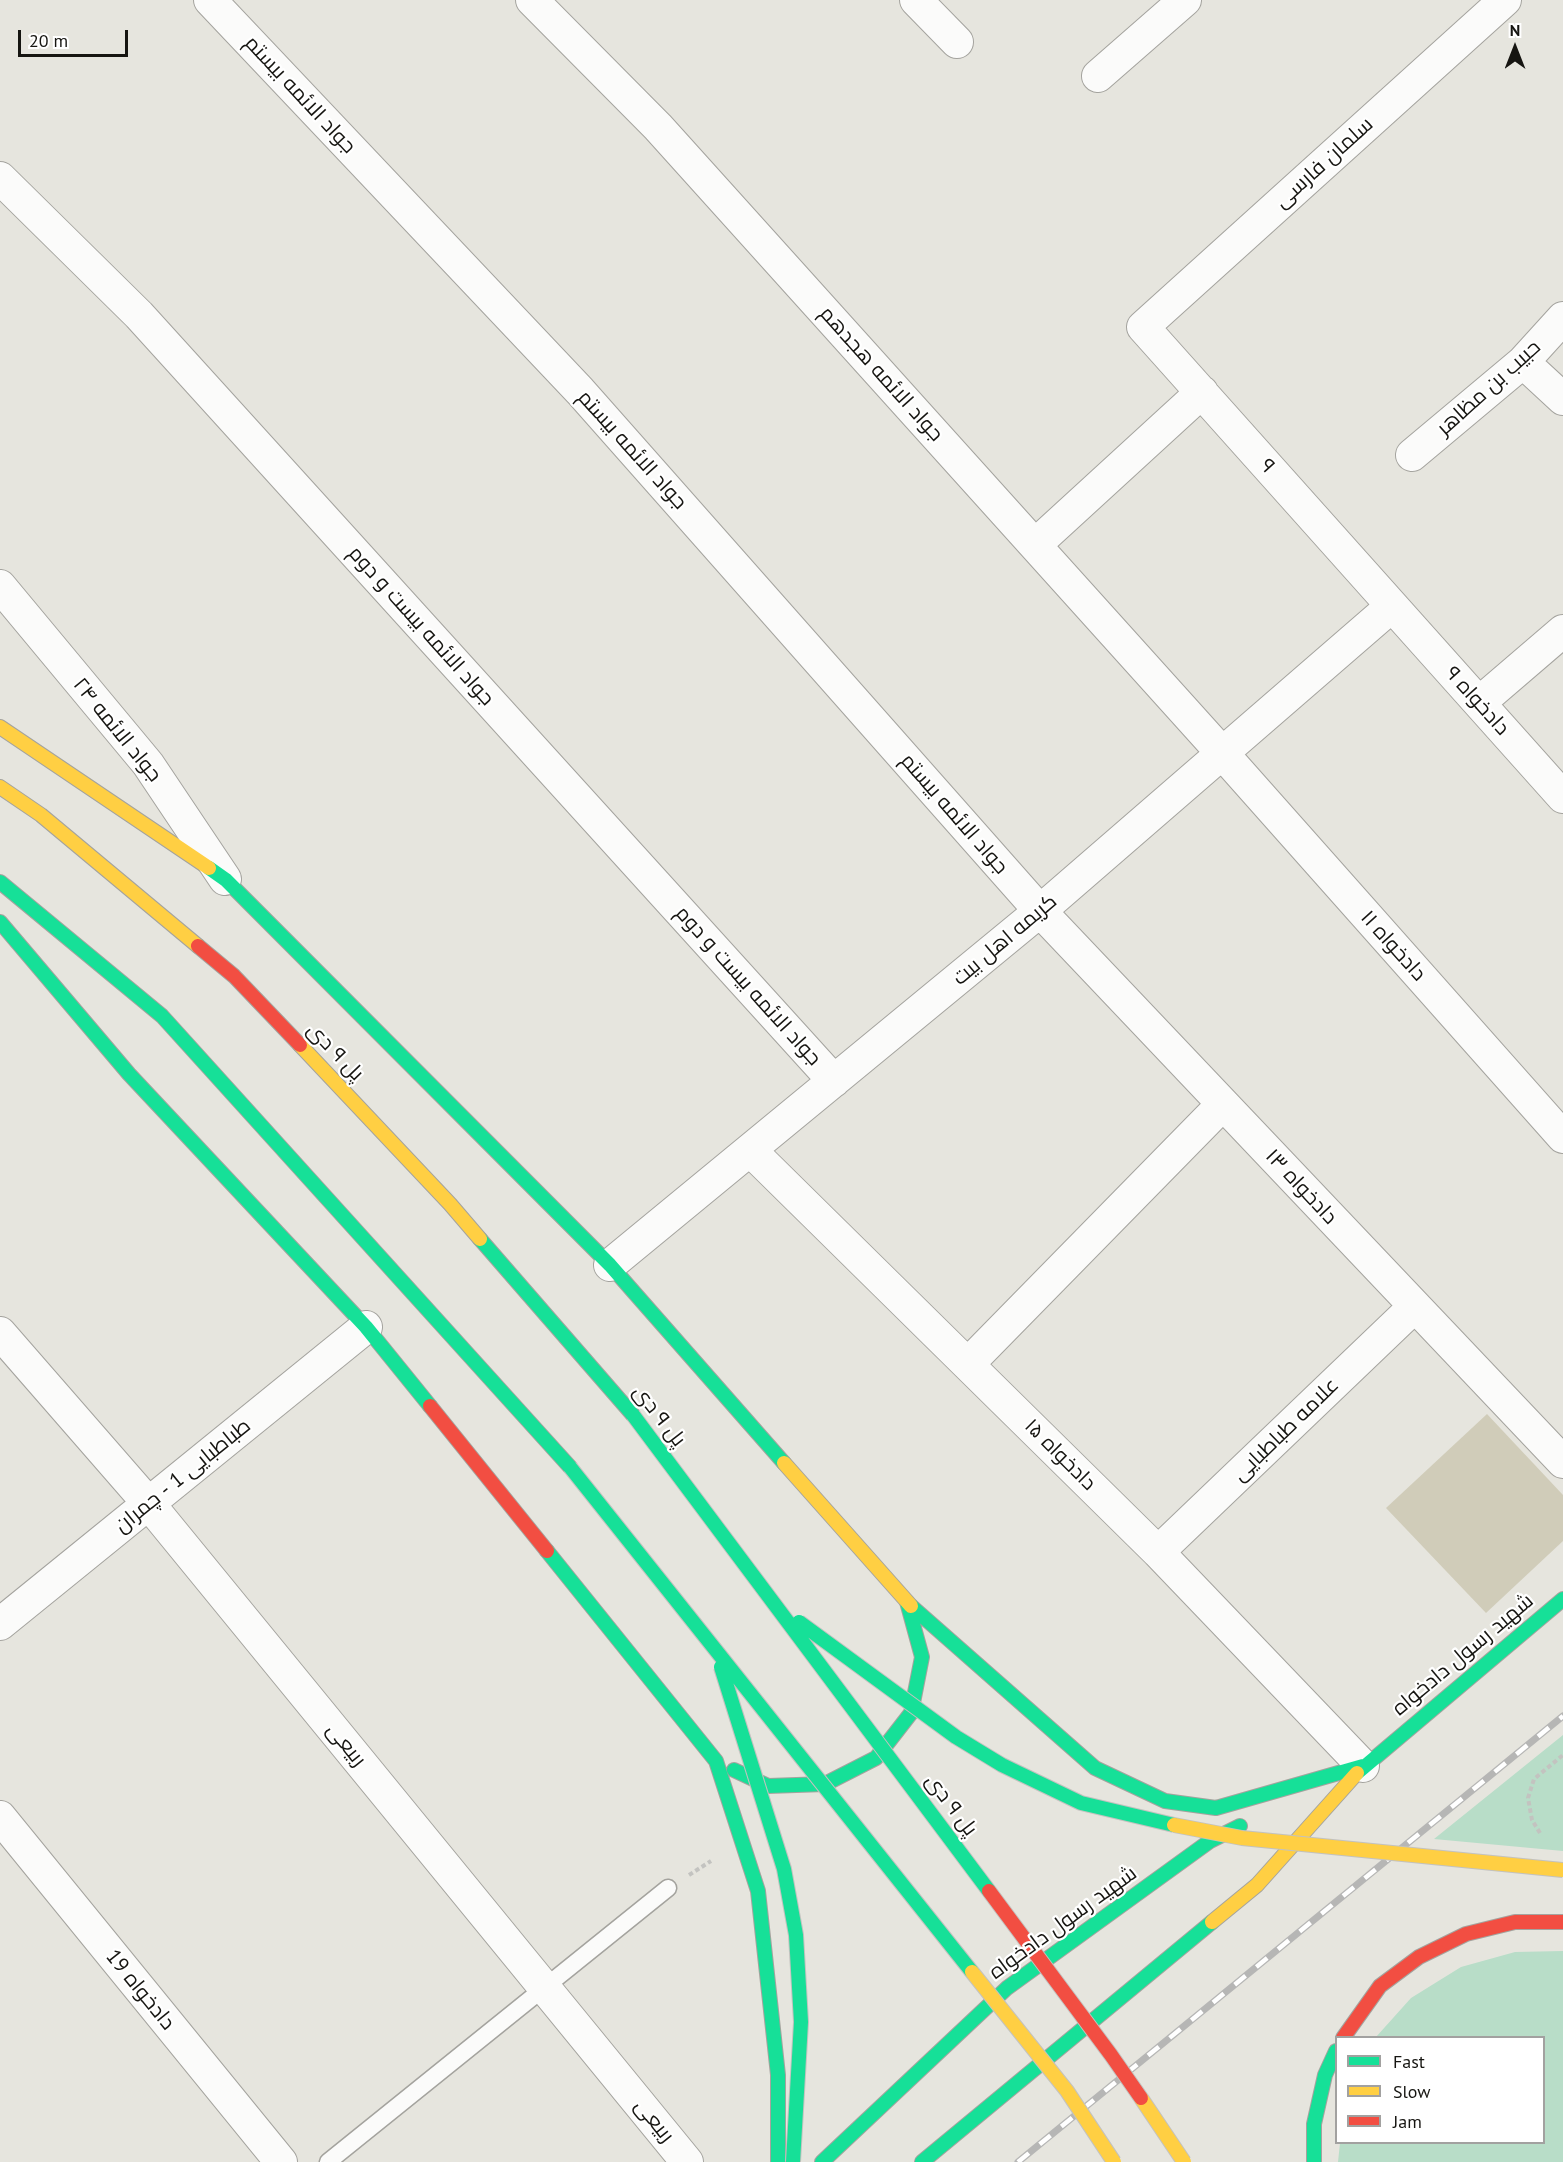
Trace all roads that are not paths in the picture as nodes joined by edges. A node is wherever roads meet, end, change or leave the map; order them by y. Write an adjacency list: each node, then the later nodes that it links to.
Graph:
1 (210, 0): 26 (street, جواد الائمه بیستم)
2 (532, 0): 15 (street, جواد الائمه هجدهم)
3 (916, 0): 6 (street)
4 (1185, 0): 7 (street)
5 (1505, 0): 10 (street, سلمان فارسی)
6 (957, 42)
7 (1098, 76)
8 (0, 178): 28 (street, جواد الائمه بیست و دوم)
9 (1563, 318): 11 (street, حبیب بن مظاهر)
10 (1143, 327): 12 (street, ۹)
11 (1522, 362): 13 (street); 14 (street, حبیب بن مظاهر)
12 (1202, 392): 15 (street); 17 (street, ۹)
13 (1563, 399)
14 (1412, 455)
15 (1035, 545): 21 (street, جواد الائمه هجدهم)
16 (0, 586): 24 (street, جواد الائمه ۲۴)
17 (1392, 606): 19 (street, دادخواه ۹); 21 (street, کریمه اهل بیت)
18 (1563, 631): 19 (street)
19 (1479, 703): 23 (street, دادخواه ۹)
20 (0, 728): 24 (main road)
21 (1223, 754): 26 (street, کریمه اهل بیت); 30 (street, دادخواه ۱۱)
22 (0, 787): 41 (main road, پل ۹ دی, bridge)
23 (1563, 797)
24 (226, 880): 32 (main road)
25 (0, 882): 44 (main road, bridge)
26 (1040, 911): 28 (street, کریمه اهل بیت); 29 (street, دادخواه ۱۳)
27 (0, 922): 34 (main road)
28 (834, 1081): 31 (street, کریمه اهل بیت)
29 (1223, 1104): 33 (street, دادخواه ۱۳); 36 (street)
30 (1563, 1137)
31 (750, 1150): 32 (street, کریمه اهل بیت); 36 (street, دادخواه ۱۵)
32 (610, 1265): 42 (main road)
33 (1414, 1307): 37 (street, دادخواه ۱۳); 39 (street, علامه طباطبایی)
34 (366, 1328): 38 (street, طباطبایی 1 - چمران); 45 (main road)
35 (0, 1333): 38 (street, ربیعی)
36 (968, 1364): 39 (street, دادخواه ۱۵)
37 (1563, 1462)
38 (149, 1504): 43 (street, طباطبایی 1 - چمران); 53 (street, ربیعی)
39 (1158, 1552): 46 (street, دادخواه ۱۵)
40 (1563, 1599): 46 (main road, شهید رسول دادخواه)
41 (772, 1602): 50 (main road, bridge); 64 (main road, پل ۹ دی, bridge)
42 (907, 1602): 45 (main road); 46 (main road)
43 (0, 1624)
44 (715, 1648): 60 (main road, bridge); 63 (main road, bridge)
45 (716, 1761): 59 (main road)
46 (1363, 1766): 47 (main road, شهید رسول دادخواه); 62 (main road, شهید رسول دادخواه)
47 (1289, 1802)
48 (0, 1817): 56 (street, دادخواه 19)
49 (1249, 1822): 61 (main road, شهید رسول دادخواه)
50 (1563, 1870)
51 (668, 1888): 53 (lane)
52 (1563, 1922): 54 (main road)
53 (545, 1988): 57 (lane); 58 (street, ربیعی)
54 (1344, 2036)
55 (1335, 2053): 65 (main road)
56 (281, 2162)
57 (328, 2162)
58 (687, 2162)
59 (778, 2162)
60 (793, 2162)
61 (822, 2162)
62 (922, 2162)
63 (1114, 2162)
64 (1184, 2162)
65 (1314, 2162)

